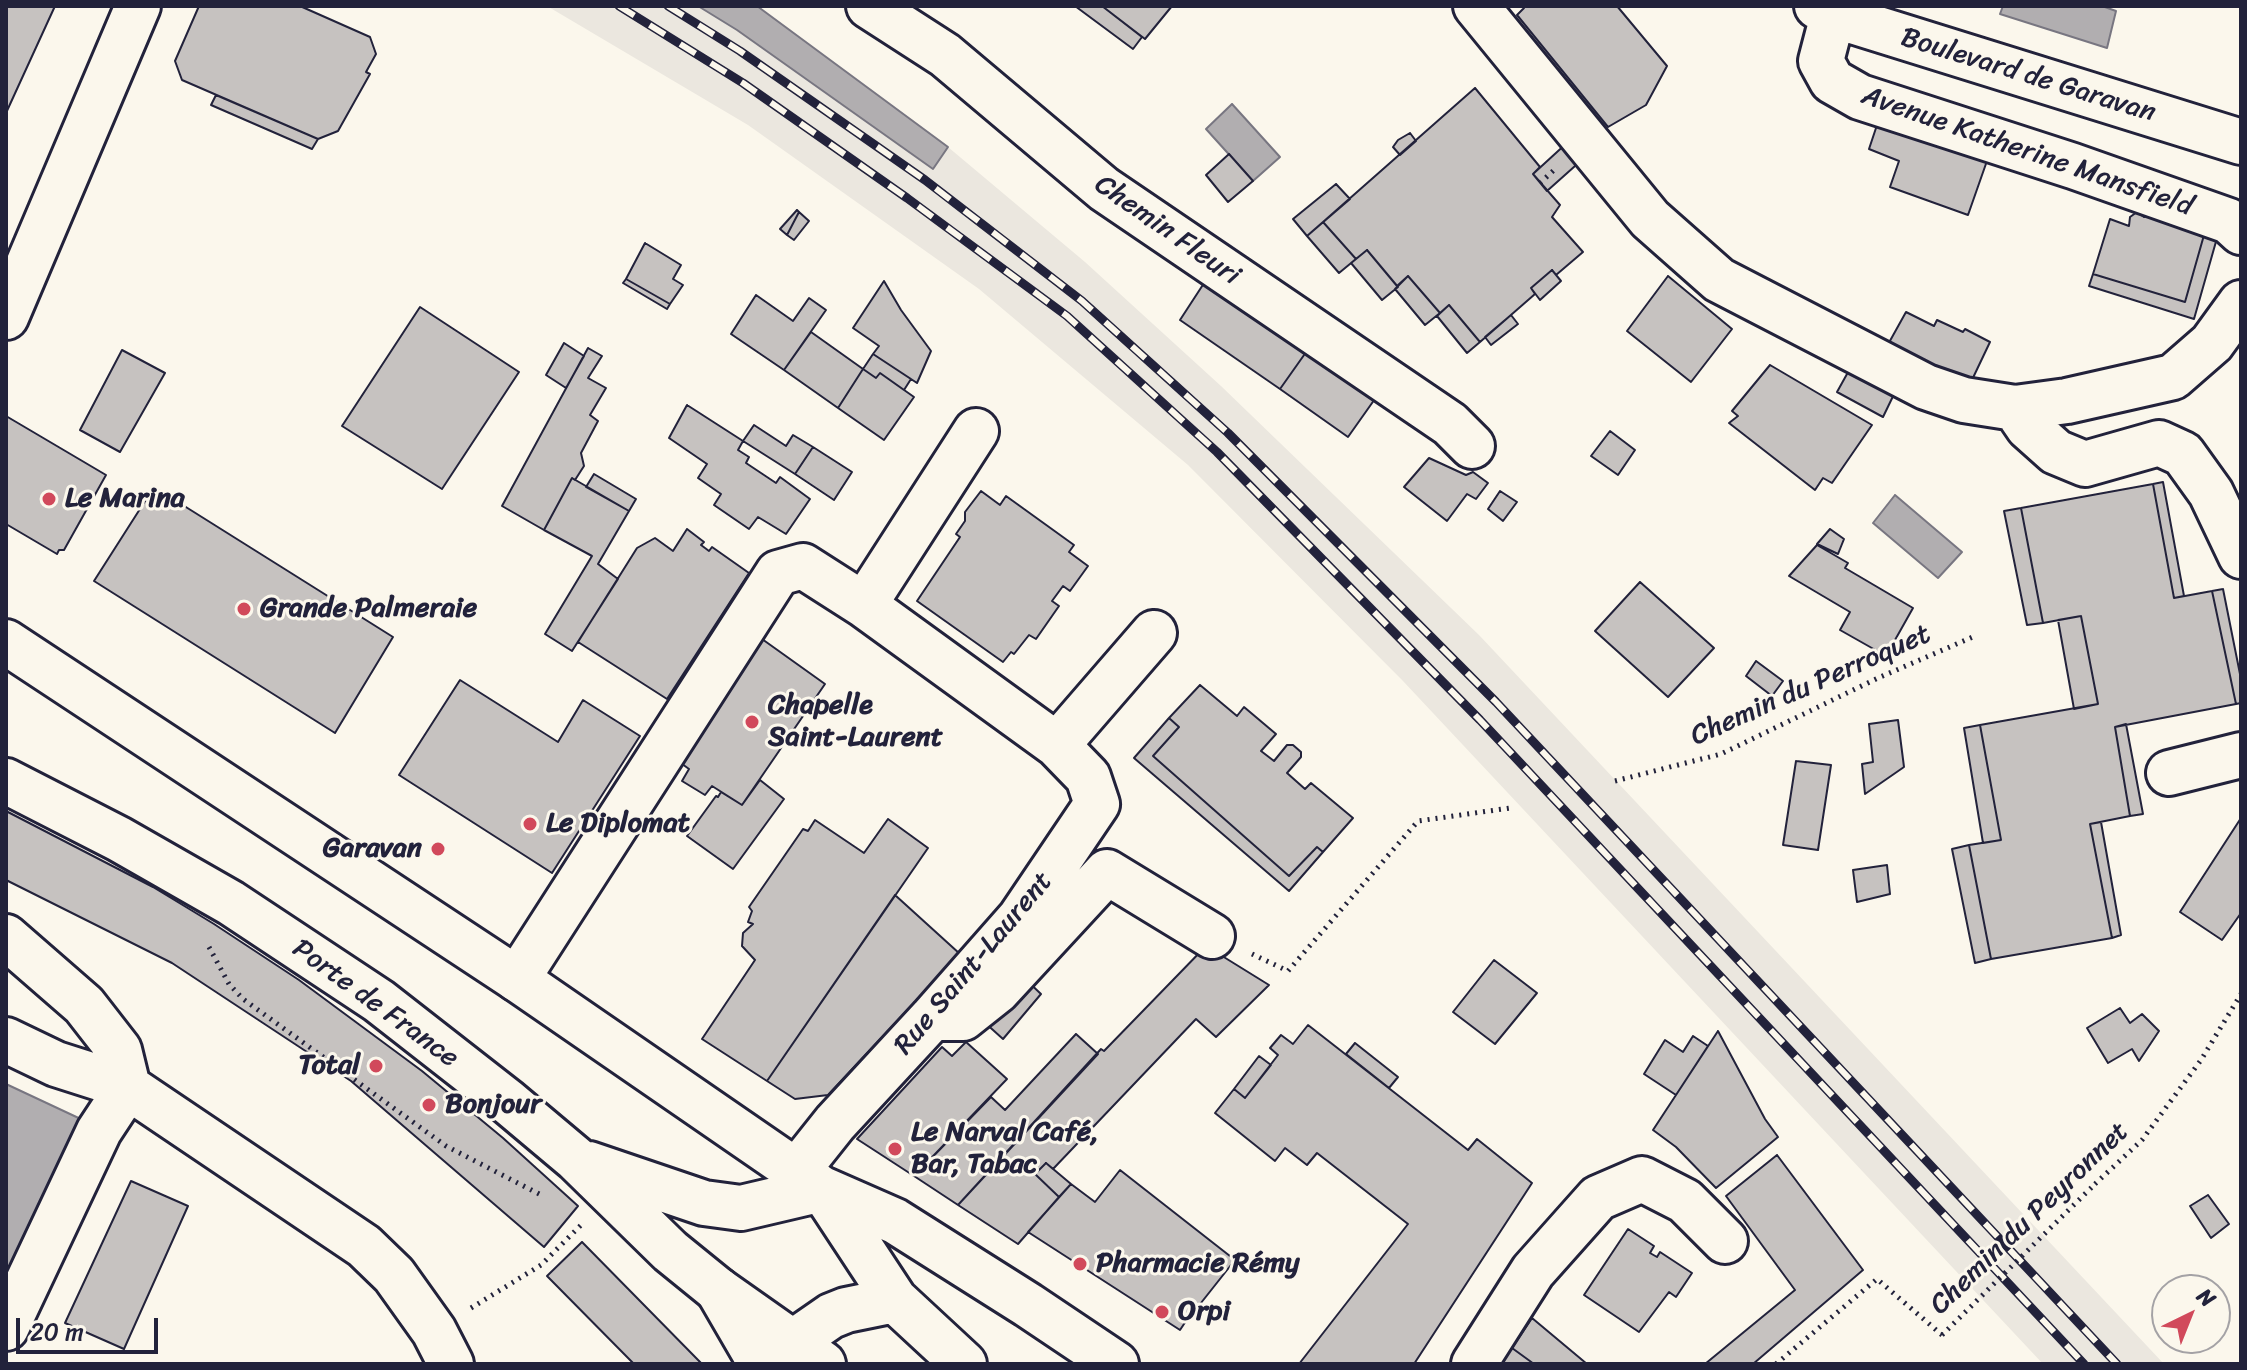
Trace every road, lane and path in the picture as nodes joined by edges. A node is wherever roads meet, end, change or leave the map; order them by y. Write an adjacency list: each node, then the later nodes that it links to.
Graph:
1 (138, 6): 8 (street)
2 (869, 6): 11 (street, Chemin Fleuri)
3 (1476, 6): 9 (street)
4 (1825, 11): 5 (street, Boulevard de Garavan); 6 (street, Avenue Katherine Mansfield)
5 (2241, 142)
6 (2241, 232)
7 (2241, 303): 9 (street)
8 (6, 317)
9 (2015, 408): 12 (street)
10 (976, 431): 13 (street)
11 (1472, 446)
12 (2241, 556)
13 (864, 605): 17 (street, Rue Saint-Laurent); 25 (street, Rue Saint-Laurent)
14 (1154, 633): 17 (street)
15 (1975, 636): 21 (path, Chemin du Perroquet)
16 (6, 642): 25 (street)
17 (1057, 745): 28 (street, Rue Saint-Laurent)
18 (2241, 755): 19 (street)
19 (2169, 773)
20 (6, 781): 31 (street, Porte de France)
21 (1615, 781)
22 (1510, 808): 23 (path)
23 (1212, 936): 28 (street)
24 (6, 937): 30 (street)
25 (517, 979): 32 (street)
26 (229, 984): 33 (path)
27 (2241, 994): 43 (path, Chemin du Peyronnet, bridge)
28 (932, 1018): 32 (street, Rue Saint-Laurent)
29 (6, 1040): 30 (street)
30 (128, 1087): 37 (street); 38 (street)
31 (576, 1159): 32 (street); 39 (street, Porte de France)
32 (809, 1181): 36 (street); 41 (street)
33 (545, 1197)
34 (584, 1221): 38 (path)
35 (1725, 1241): 42 (street)
36 (895, 1300): 39 (street); 40 (street)
37 (6, 1328)
38 (442, 1347)
39 (789, 1359)
40 (957, 1361)
41 (1116, 1364)
42 (1474, 1364)
43 (1776, 1364)

